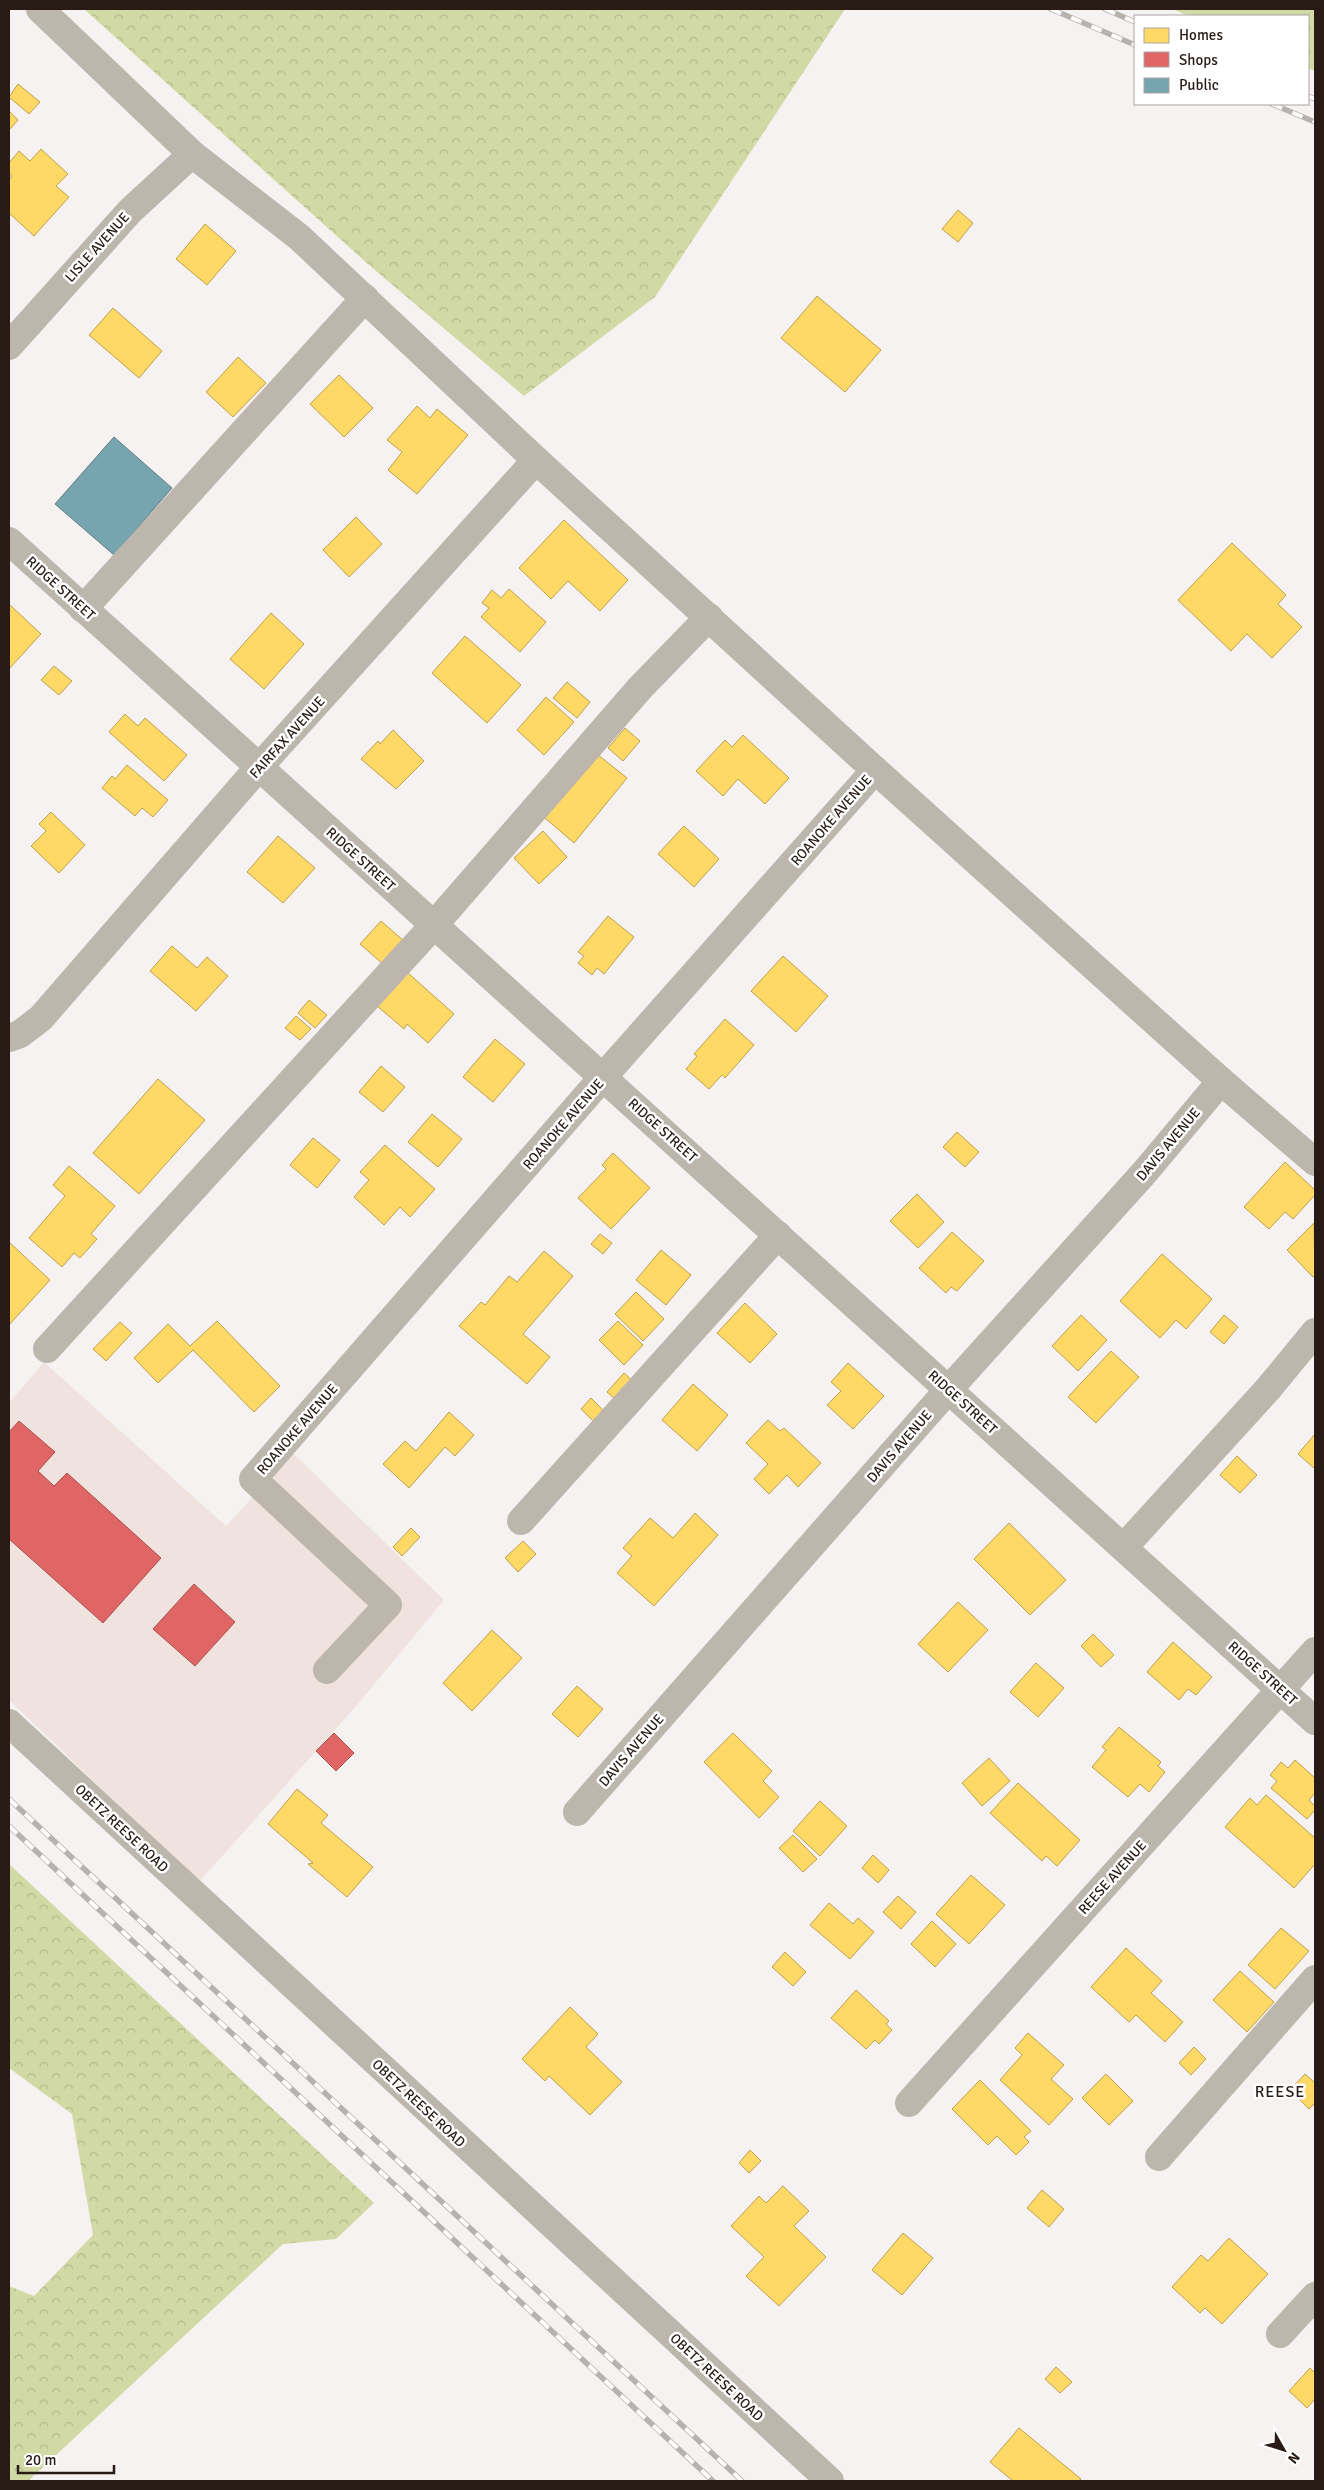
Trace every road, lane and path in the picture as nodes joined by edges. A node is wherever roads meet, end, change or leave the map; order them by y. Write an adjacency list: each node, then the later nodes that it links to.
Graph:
1 (40, 9): 2 (street)
2 (192, 154): 3 (street); 4 (street, LISLE AVENUE)
3 (365, 298): 5 (street); 7 (street)
4 (9, 346)
5 (536, 460): 8 (street); 9 (street, FAIRFAX AVENUE)
6 (9, 541): 7 (street, RIDGE STREET)
7 (84, 609): 9 (street, RIDGE STREET)
8 (710, 616): 10 (street); 11 (street)
9 (259, 767): 11 (street, RIDGE STREET); 12 (street, FAIRFAX AVENUE)
10 (875, 770): 13 (street, ROANOKE AVENUE); 14 (street)
11 (434, 925): 13 (street, RIDGE STREET); 18 (street)
12 (9, 1038)
13 (604, 1077): 16 (street, RIDGE STREET); 23 (street, ROANOKE AVENUE)
14 (1221, 1082): 15 (street); 19 (street, DAVIS AVENUE)
15 (1315, 1162)
16 (778, 1235): 19 (street, RIDGE STREET); 20 (street)
17 (1315, 1332): 21 (street)
18 (47, 1349)
19 (949, 1389): 21 (street, RIDGE STREET); 27 (street, DAVIS AVENUE)
20 (521, 1521)
21 (1124, 1547): 24 (street, RIDGE STREET)
22 (1315, 1651): 24 (street, REESE AVENUE)
23 (327, 1670)
24 (1281, 1689): 25 (street, RIDGE STREET); 29 (street, REESE AVENUE)
25 (1315, 1721)
26 (9, 1723): 33 (street, OBETZ REESE ROAD)
27 (577, 1812)
28 (1315, 1979): 30 (street)
29 (909, 2103)
30 (1158, 2157)
31 (1315, 2296): 32 (street)
32 (1280, 2334)
33 (830, 2481)

